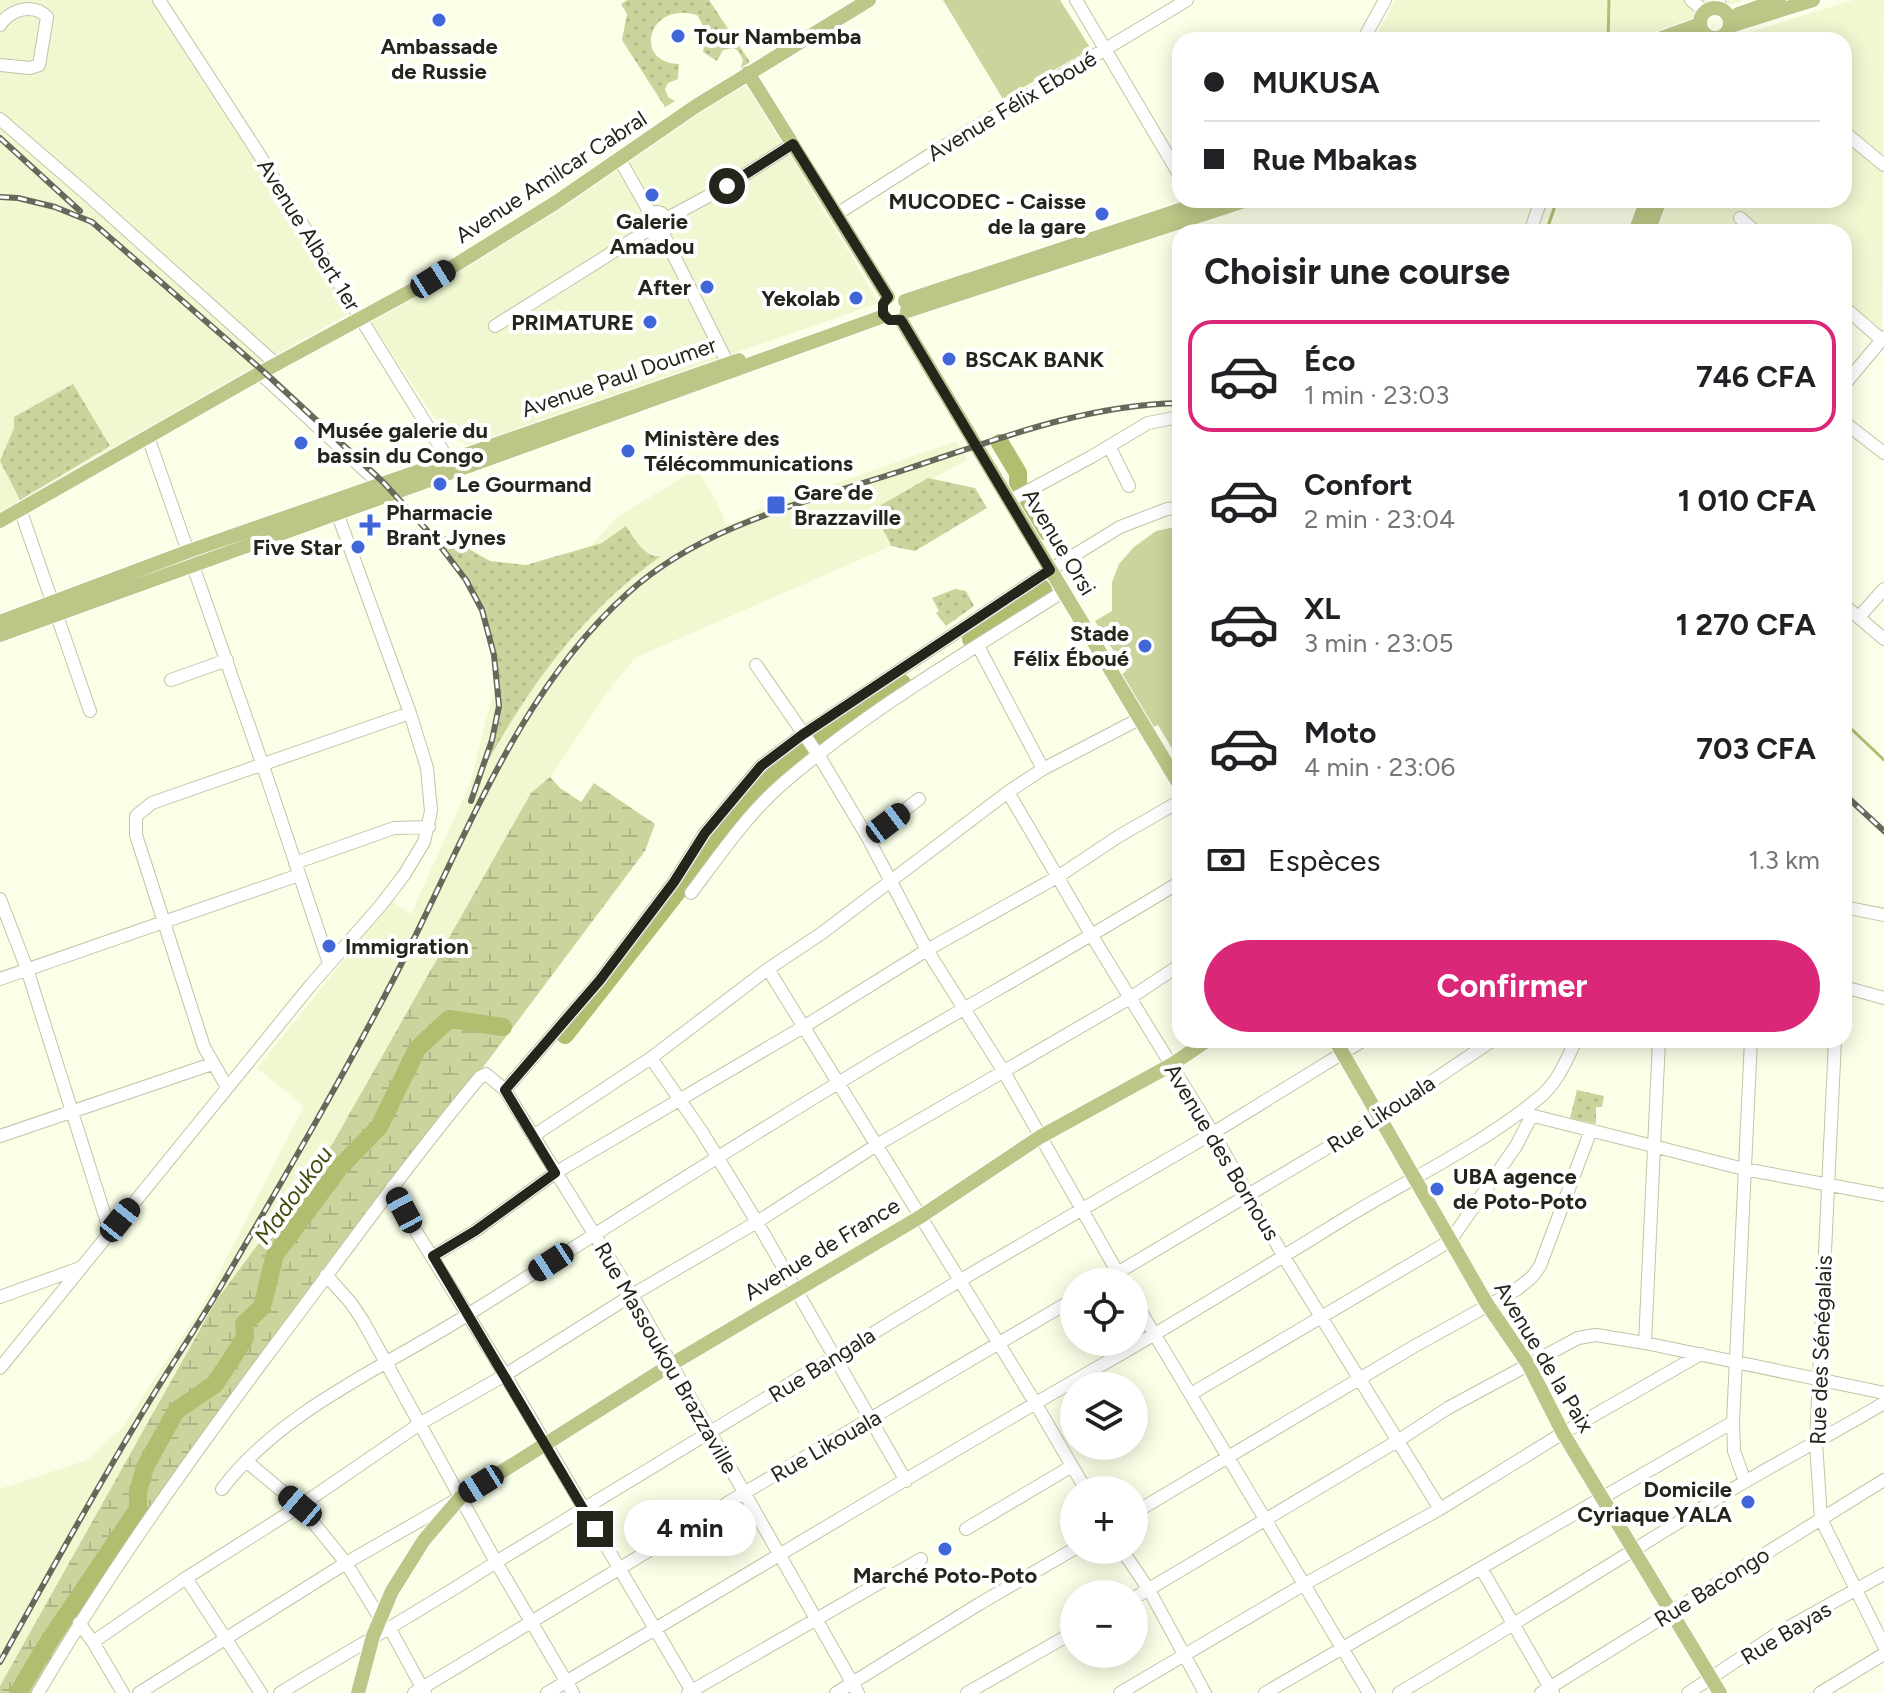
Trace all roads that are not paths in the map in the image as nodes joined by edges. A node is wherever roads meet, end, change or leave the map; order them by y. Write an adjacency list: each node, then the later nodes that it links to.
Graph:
1 (159, 0): 32 (street, Avenue Albert 1er)
2 (869, 0): 15 (main road, Avenue Amilcar Cabral)
3 (1076, 0): 13 (street)
4 (1187, 0): 13 (street, Avenue Félix Eboué)
5 (1385, 0): 11 (street)
6 (1691, 0): 10 (street)
7 (1779, 0): 10 (main road)
8 (1813, 0): 10 (main road)
9 (0, 25): 14 (street)
10 (1718, 27): 12 (main road)
11 (1367, 32)
12 (1694, 32)
13 (1107, 50): 20 (street); 24 (street, Avenue Félix Eboué)
14 (0, 65)
15 (748, 73): 18 (main road); 19 (main road, Avenue Amilcar Cabral)
16 (0, 119): 35 (street)
17 (1852, 139): 21 (street)
18 (793, 144): 24 (main road); 27 (street)
19 (620, 160): 23 (street); 32 (main road, Avenue Amilcar Cabral)
20 (1172, 162)
21 (1884, 165)
22 (1192, 208): 30 (main road)
23 (650, 213): 27 (street); 28 (street)
24 (837, 214): 29 (main road)
25 (1740, 218): 26 (street)
26 (1747, 224)
27 (664, 225): 28 (street); 36 (street)
28 (648, 230): 33 (street)
29 (885, 307): 30 (main road); 30 (main road); 36 (main road, Avenue Paul Doumer); 39 (main road, Avenue Paul Doumer)
30 (904, 311): 48 (main road, Avenue Orsi)
31 (1852, 314): 34 (street)
32 (361, 319): 35 (main road, Avenue Amilcar Cabral); 45 (street, Avenue Albert 1er)
33 (495, 326)
34 (1883, 339): 38 (street)
35 (276, 364): 37 (main road, Avenue Amilcar Cabral)
36 (728, 364): 39 (main road, Avenue Paul Doumer)
37 (260, 373): 42 (main road, Avenue Amilcar Cabral); 47 (street)
38 (1852, 376)
39 (618, 407): 45 (main road, Avenue Paul Doumer)
40 (1172, 418): 43 (street)
41 (1852, 428): 44 (street)
42 (148, 437): 50 (main road, Avenue Amilcar Cabral); 53 (street)
43 (1109, 446): 46 (street); 48 (street)
44 (1884, 453)
45 (452, 466): 47 (main road, Avenue Paul Doumer)
46 (1129, 486)
47 (385, 489): 49 (main road, Avenue Paul Doumer)
48 (1009, 501): 54 (main road, Avenue Orsi)
49 (335, 507): 53 (main road, Avenue Paul Doumer); 68 (street)
50 (20, 509): 52 (main road, Avenue Amilcar Cabral); 57 (street)
51 (1172, 509): 54 (street)
52 (0, 521)
53 (192, 558): 57 (main road, Avenue Paul Doumer); 64 (street)
54 (1050, 570): 56 (main road, Avenue Orsi); 70 (street)
55 (1884, 589): 59 (street)
56 (1064, 591): 63 (street); 69 (main road, Avenue Orsi)
57 (56, 608): 60 (main road, Avenue Paul Doumer); 61 (main road, Avenue Paul Doumer); 67 (street)
58 (1852, 611): 59 (street)
59 (1859, 617): 62 (street)
60 (0, 622)
61 (0, 635)
62 (1884, 639)
63 (978, 646): 71 (street); 73 (street)
64 (227, 660): 66 (street); 72 (street)
65 (756, 665): 70 (street)
66 (171, 680)
67 (90, 711)
68 (410, 713): 72 (street); 78 (street)
69 (1141, 718): 73 (street); 74 (main road, Avenue Orsi)
70 (802, 735): 71 (street); 115 (street)
71 (819, 756): 79 (street); 84 (street)
72 (262, 763): 80 (street); 88 (street)
73 (1043, 769): 75 (street)
74 (1172, 772)
75 (1008, 792): 81 (street, Avenue des Bornous); 82 (street)
76 (919, 799): 79 (street)
77 (1172, 806): 81 (street)
78 (429, 827): 80 (street); 91 (street)
79 (868, 838): 82 (street)
80 (297, 869): 88 (street); 91 (street)
81 (1059, 876): 89 (street, Avenue des Bornous); 90 (street)
82 (890, 879): 90 (street); 93 (street)
83 (1172, 887): 89 (street)
84 (691, 893)
85 (0, 899): 92 (street)
86 (1852, 909): 87 (street)
87 (1884, 915)
88 (162, 921): 92 (street); 110 (street)
89 (1092, 936): 97 (street, Avenue des Bornous); 99 (street)
90 (927, 950): 99 (street); 100 (street)
91 (329, 963): 114 (street)
92 (27, 969): 95 (street); 117 (street)
93 (768, 969): 100 (street); 109 (street)
94 (1172, 970): 97 (street)
95 (0, 979)
96 (1852, 989): 98 (street)
97 (1130, 998): 111 (street, Avenue des Bornous); 112 (street)
98 (1884, 998)
99 (964, 1011): 112 (street); 113 (street)
100 (805, 1026): 113 (street); 116 (street)
101 (1196, 1048): 111 (main road, Avenue de France)
102 (1336, 1048): 122 (street, Rue Bangala)
103 (1340, 1048): 120 (main road, Avenue de la Paix)
104 (1481, 1048): 120 (street, Rue Likouala)
105 (1572, 1048): 118 (street)
106 (1659, 1048): 127 (street)
107 (1751, 1048): 129 (street)
108 (1835, 1048): 132 (street, Rue des Sénégalais)
109 (651, 1058): 116 (street); 124 (street)
110 (212, 1064): 114 (street); 117 (street)
111 (1171, 1065): 122 (street, Avenue des Bornous); 125 (main road, Avenue de France)
112 (1004, 1072): 125 (street); 126 (street)
113 (839, 1085): 126 (street); 128 (street)
114 (227, 1087): 139 (street)
115 (505, 1090): 124 (street, Rue Massoukou Brazzaville); 133 (street, Rue Massoukou Brazzaville)
116 (679, 1101): 128 (street); 130 (street)
117 (72, 1110): 123 (street); 139 (street)
118 (1519, 1112): 119 (street); 131 (street)
119 (1532, 1115): 121 (street); 141 (street)
120 (1379, 1117): 131 (main road, Avenue de la Paix); 135 (street, Rue Likouala)
121 (1591, 1130): 127 (street); 152 (street)
122 (1213, 1133): 135 (street, Avenue des Bornous); 136 (street, Rue Bangala)
123 (0, 1136)
124 (533, 1136): 130 (street, Rue Massoukou Brazzaville)
125 (1040, 1137): 136 (street); 137 (main road, Avenue de France)
126 (875, 1146): 137 (street); 138 (street)
127 (1656, 1146): 129 (street); 158 (street)
128 (717, 1159): 138 (street); 140 (street)
129 (1744, 1169): 132 (street); 162 (street)
130 (555, 1173): 140 (street, Rue Massoukou Brazzaville); 142 (street)
131 (1415, 1178): 141 (main road, Avenue de la Paix); 143 (street)
132 (1827, 1185): 134 (street); 169 (street, Rue des Sénégalais)
133 (392, 1187): 142 (street); 147 (street)
134 (1884, 1195)
135 (1250, 1196): 143 (street, Avenue des Bornous); 146 (street, Rue Likouala)
136 (1082, 1209): 145 (street); 148 (street, Rue Bangala)
137 (920, 1217): 148 (street); 149 (main road, Avenue de France)
138 (757, 1222): 149 (street); 150 (street)
139 (110, 1232): 144 (street)
140 (594, 1234): 150 (street, Rue Massoukou Brazzaville); 154 (street)
141 (1450, 1241): 152 (main road, Avenue de la Paix); 155 (street)
142 (433, 1256): 154 (street)
143 (1284, 1257): 155 (street, Avenue des Bornous); 157 (street)
144 (83, 1267): 151 (street); 166 (street)
145 (1114, 1268)
146 (1136, 1268)
147 (326, 1275): 163 (street); 217 (street)
148 (959, 1281): 159 (street); 161 (street, Rue Bangala)
149 (798, 1291): 161 (street); 164 (main road, Avenue de France)
150 (632, 1295): 164 (street, Rue Massoukou Brazzaville); 167 (street)
151 (0, 1297)
152 (1487, 1304): 165 (main road, Avenue de la Paix); 168 (street)
153 (1060, 1307): 159 (street, Rue Likouala)
154 (468, 1315): 163 (street); 167 (street)
155 (1323, 1318): 168 (street, Avenue des Bornous); 171 (street)
156 (1148, 1324): 157 (street)
157 (1155, 1336): 171 (street); 173 (street)
158 (1645, 1343): 160 (street); 165 (street)
159 (997, 1344): 173 (street); 174 (street, Rue Likouala)
160 (1701, 1354): 162 (street); 178 (street)
161 (835, 1357): 174 (street); 177 (street, Rue Bangala)
162 (1735, 1360): 169 (street); 175 (street)
163 (386, 1363): 176 (street); 183 (street)
164 (672, 1364): 177 (street, Rue Massoukou Brazzaville); 181 (main road, Avenue de France)
165 (1528, 1364): 178 (main road, Avenue de la Paix); 179 (street)
166 (0, 1368)
167 (505, 1375): 176 (street); 181 (street)
168 (1359, 1380): 179 (street, Avenue des Bornous); 182 (street)
169 (1820, 1380): 170 (street); 180 (street, Rue des Sénégalais)
170 (1884, 1393)
171 (1191, 1394): 182 (street)
172 (1884, 1403): 180 (street)
173 (1036, 1404): 184 (street); 187 (street)
174 (872, 1420): 187 (street); 190 (street, Rue Likouala)
175 (1733, 1422): 188 (street); 191 (street)
176 (421, 1423): 192 (street); 194 (street)
177 (711, 1433): 190 (street, Rue Massoukou Brazzaville); 196 (street, Rue Bangala)
178 (1563, 1433): 191 (main road, Avenue de la Paix); 195 (street)
179 (1399, 1440): 195 (street, Avenue des Bornous); 197 (street)
180 (1816, 1443): 188 (street); 198 (street, Rue des Sénégalais)
181 (545, 1444): 192 (main road, Avenue de France); 196 (street)
182 (1228, 1458): 193 (street); 197 (street)
183 (246, 1461): 189 (street); 194 (street)
184 (1072, 1466): 185 (street); 199 (street)
185 (1078, 1476)
186 (1884, 1480): 198 (street, Rue Bacongo)
187 (906, 1481): 201 (street)
188 (1745, 1482): 200 (street)
189 (222, 1489)
190 (744, 1493): 201 (street, Rue Massoukou Brazzaville); 207 (street, Rue Likouala)
191 (1603, 1497): 200 (main road, Avenue de la Paix); 208 (street)
192 (460, 1498): 204 (street); 205 (street); 218 (main road, Avenue de France)
193 (1148, 1505)
194 (300, 1506): 205 (street); 210 (street)
195 (1440, 1509): 211 (street)
196 (583, 1510): 204 (street, Rue Bangala); 207 (street)
197 (1266, 1517): 211 (street); 212 (street)
198 (1821, 1519): 213 (street, Rue des Sénégalais); 214 (street, Rue Bacongo)
199 (966, 1529)
200 (1633, 1551): 214 (main road, Avenue de la Paix); 219 (street)
201 (779, 1556): 215 (street, Rue Massoukou Brazzaville); 220 (street)
202 (1060, 1557): 231 (street)
203 (921, 1559): 215 (street)
204 (496, 1562): 216 (street); 218 (street, Rue Bangala)
205 (346, 1563): 218 (street); 222 (street)
206 (1131, 1564): 212 (street)
207 (621, 1568): 216 (street, Rue Likouala); 220 (street)
208 (1481, 1568): 219 (street); 226 (street)
209 (1884, 1574): 213 (street, Rue Bayas)
210 (186, 1578): 222 (street); 224 (street)
211 (1303, 1585): 226 (street); 227 (street)
212 (1149, 1590): 227 (street)
213 (1856, 1591): 225 (street, Rue des Sénégalais); 229 (street, Rue Bayas)
214 (1672, 1612): 229 (main road, Avenue de la Paix); 233 (street, Rue Bacongo)
215 (817, 1619): 231 (street, Rue Massoukou Brazzaville); 234 (street)
216 (531, 1622): 230 (street); 232 (street, Rue Likouala)
217 (79, 1623): 224 (street); 235 (street)
218 (384, 1623): 221 (main road, Avenue de France); 232 (street)
219 (1513, 1626): 233 (street); 248 (street)
220 (656, 1630): 230 (street); 234 (street)
221 (373, 1636): 239 (street); 240 (main road, Avenue de France)
222 (226, 1639): 237 (street); 238 (street)
223 (1060, 1640): 243 (street)
224 (93, 1642): 236 (street)
225 (1884, 1646)
226 (1344, 1647): 246 (street); 247 (street)
227 (1184, 1654): 244 (street); 245 (street)
228 (1884, 1654): 251 (street)
229 (1712, 1679): 249 (street, Rue Bayas); 250 (main road, Avenue de la Paix)
230 (570, 1687): 241 (street)
231 (855, 1688): 242 (street)
232 (420, 1691)
233 (1548, 1691)
234 (691, 1692)
235 (38, 1693)
236 (123, 1693)
237 (139, 1693)
238 (261, 1693)
239 (280, 1693)
240 (358, 1693)
241 (547, 1693)
242 (836, 1693)
243 (967, 1693)
244 (1120, 1693)
245 (1205, 1693)
246 (1265, 1693)
247 (1369, 1693)
248 (1399, 1693)
249 (1688, 1693)
250 (1720, 1693)
251 (1820, 1693)

